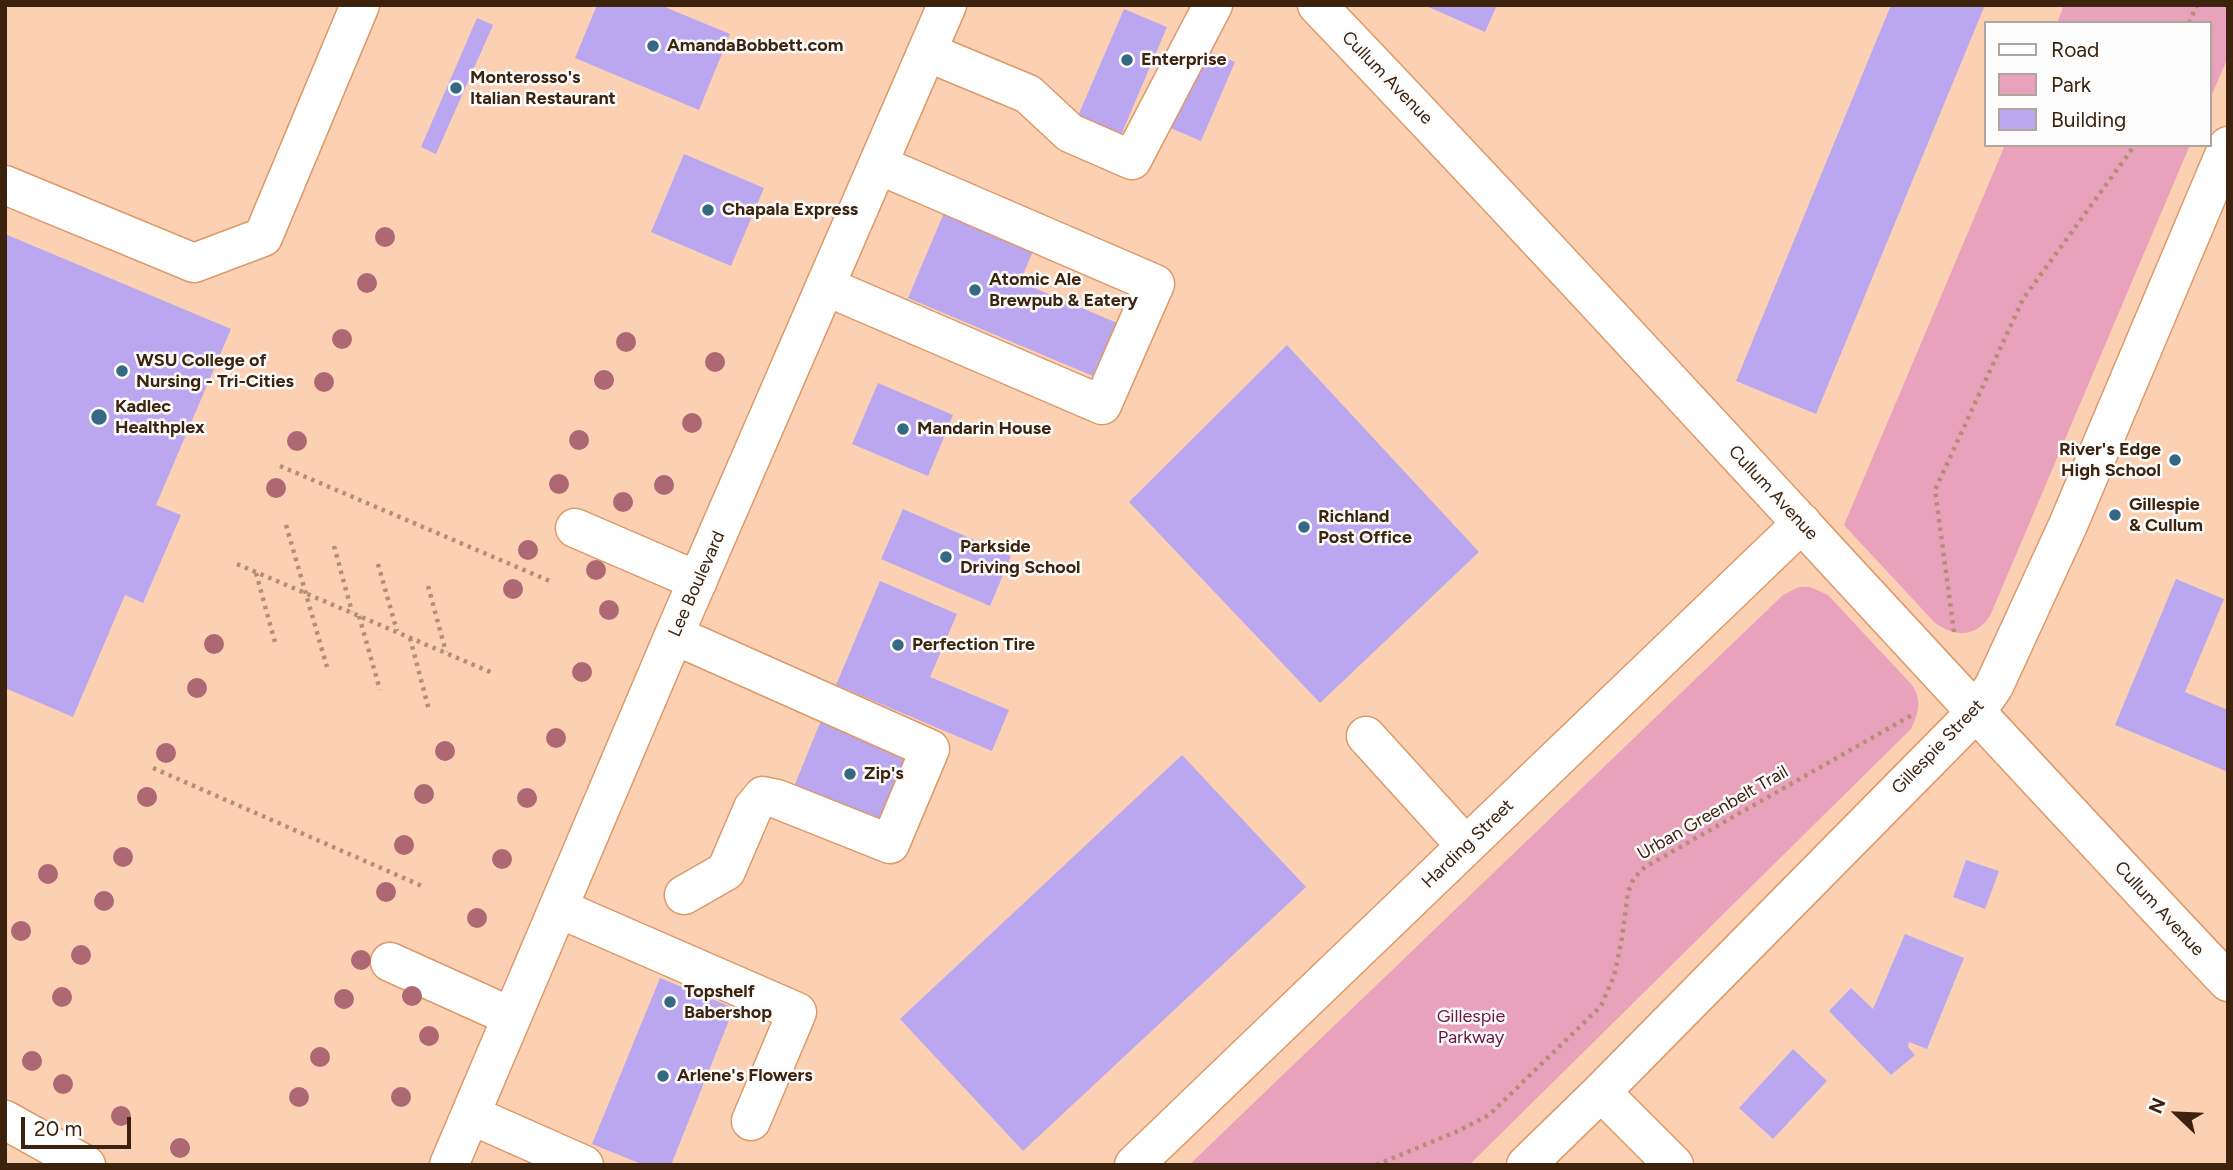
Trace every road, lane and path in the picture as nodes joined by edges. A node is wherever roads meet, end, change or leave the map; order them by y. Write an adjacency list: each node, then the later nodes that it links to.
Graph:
1 (360, 5): 11 (street)
2 (947, 5): 7 (street, Lee Boulevard)
3 (1213, 5): 7 (street)
4 (1317, 5): 14 (street, Cullum Avenue)
5 (2197, 5): 6 (path)
6 (2190, 21)
7 (927, 52): 10 (street, Lee Boulevard)
8 (2228, 146): 37 (street, Gillespie Street)
9 (2134, 147): 29 (path)
10 (879, 164): 12 (street, Lee Boulevard); 12 (street)
11 (5, 185)
12 (825, 286): 21 (street, Lee Boulevard)
13 (279, 467): 22 (path)
14 (1802, 523): 37 (street, Cullum Avenue); 41 (street, Harding Street)
15 (286, 525): 24 (path)
16 (575, 528): 21 (street)
17 (334, 546): 25 (path)
18 (237, 564): 20 (path)
19 (378, 564): 27 (path)
20 (256, 572): 24 (path); 31 (path)
21 (698, 581): 28 (street, Lee Boulevard)
22 (552, 582)
23 (428, 586): 32 (path)
24 (306, 593): 25 (path); 33 (path)
25 (352, 612): 26 (path)
26 (359, 616): 27 (path); 35 (path)
27 (397, 632): 30 (path)
28 (674, 635): 43 (street); 44 (street, Lee Boulevard)
29 (1954, 636)
30 (410, 638): 32 (path); 36 (path)
31 (275, 646)
32 (447, 653): 34 (path)
33 (327, 667)
34 (495, 674)
35 (380, 690)
36 (429, 710)
37 (1976, 712): 46 (street, Cullum Avenue); 48 (street, Gillespie Street)
38 (1912, 715): 57 (path, Urban Greenbelt Trail)
39 (1366, 736): 41 (street)
40 (153, 768): 42 (path)
41 (1466, 846): 56 (street, Harding Street)
42 (422, 886)
43 (684, 895)
44 (558, 908): 47 (street, Lee Boulevard); 51 (street)
45 (390, 962): 47 (street)
46 (2228, 982)
47 (512, 1017): 49 (street, Lee Boulevard)
48 (1601, 1092): 58 (street, Gillespie Street); 59 (street)
49 (471, 1115): 54 (street, Lee Boulevard); 55 (street)
50 (5, 1120): 52 (street)
51 (751, 1121)
52 (34, 1152): 53 (street)
53 (86, 1165)
54 (449, 1165)
55 (584, 1165)
56 (1134, 1165)
57 (1376, 1165)
58 (1526, 1165)
59 (1674, 1165)

